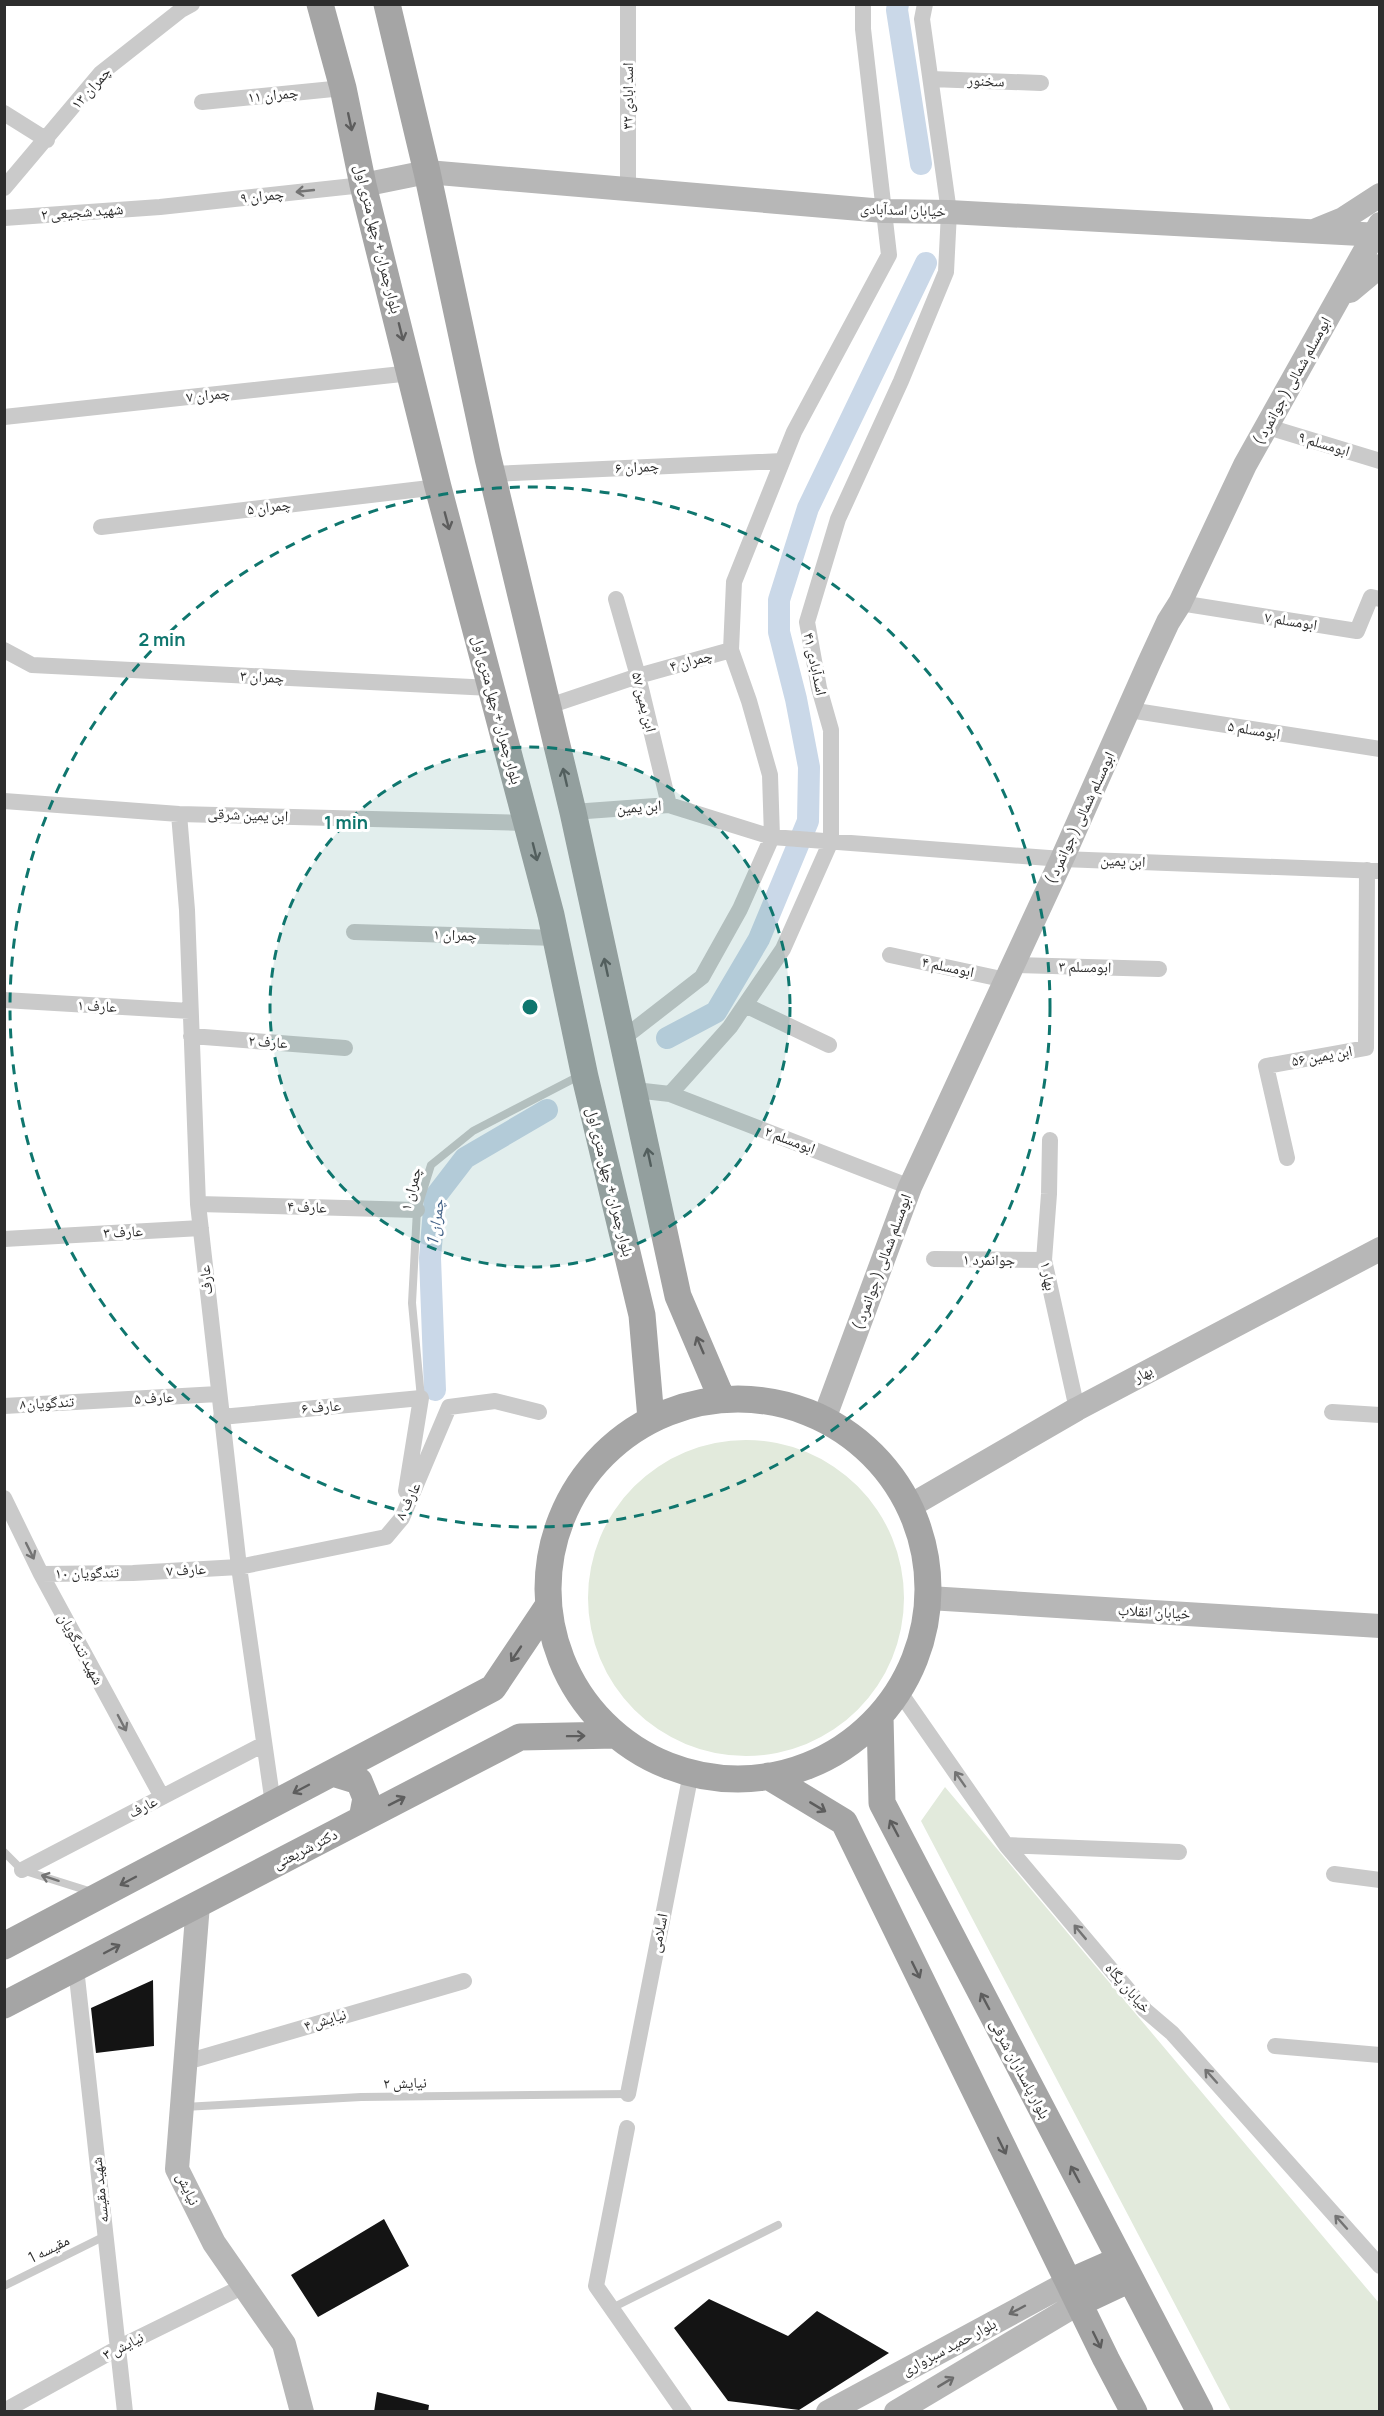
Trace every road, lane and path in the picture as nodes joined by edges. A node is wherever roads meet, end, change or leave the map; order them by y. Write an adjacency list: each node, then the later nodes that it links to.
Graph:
1 (192, 4): 12 (street, چمران ۱۳)
2 (320, 4): 9 (main road, بلوار چمران + چهل متری اول)
3 (387, 4): 13 (main road)
4 (628, 4): 16 (street, اسد ابادی ۳۲)
5 (863, 4): 19 (street)
6 (925, 4): 7 (street, اسدآبادی ۴۱)
7 (931, 79): 8 (street, سخنور); 20 (street, اسدآبادی ۴۱)
8 (1041, 82)
9 (343, 88): 10 (street, چمران ۱۱); 14 (main road, بلوار چمران + چهل متری اول, one-way to 14)
10 (202, 102)
11 (4, 113): 12 (street)
12 (47, 140): 15 (street, چمران ۱۳)
13 (426, 172): 14 (main road, خیابان اسدآبادی); 16 (main road, خیابان اسدآبادی); 31 (main road)
14 (363, 184): 18 (street, چمران ۹, one-way to 18); 26 (main road, بلوار چمران + چهل متری اول, one-way to 26)
15 (4, 188)
16 (628, 188): 19 (main road, خیابان اسدآبادی)
17 (1380, 195): 23 (main road)
18 (160, 207): 21 (street, شهید شجیعی ۲)
19 (884, 211): 20 (main road, خیابان اسدآبادی); 29 (street)
20 (949, 212): 23 (main road, خیابان اسدآبادی); 50 (street, اسدآبادی ۴۱)
21 (4, 218)
22 (1378, 231): 23 (main road, خیابان اسدآبادی); 25 (main road, ابومسلم شمالی ( جوانمرد ))
23 (1312, 232)
24 (1380, 266): 25 (main road)
25 (1337, 303): 28 (main road, ابومسلم شمالی ( جوانمرد ))
26 (411, 373): 27 (street, چمران ۷); 32 (main road, بلوار چمران + چهل متری اول)
27 (4, 417)
28 (1268, 427): 30 (street, ابومسلم ۹); 36 (main road, ابومسلم شمالی ( جوانمرد ))
29 (783, 460): 31 (street, چمران ۶); 38 (street)
30 (1380, 461)
31 (492, 474): 41 (main road)
32 (438, 487): 33 (street, چمران ۵); 40 (main road, بلوار چمران + چهل متری اول, one-way to 40)
33 (101, 527)
34 (616, 599): 39 (street, ابن یمین ۵۷)
35 (1380, 599): 36 (street, ابومسلم ۷)
36 (1180, 603): 42 (main road, ابومسلم شمالی ( جوانمرد ))
37 (4, 650): 40 (street, چمران ۳)
38 (731, 650): 39 (street, چمران ۴); 49 (street)
39 (638, 676): 41 (street, چمران ۴); 45 (street, ابن یمین ۵۷)
40 (491, 688): 48 (main road, بلوار چمران + چهل متری اول)
41 (549, 706): 46 (main road, one-way to 41)
42 (1129, 710): 43 (street, ابومسلم ۵); 51 (main road, ابومسلم شمالی ( جوانمرد ))
43 (1380, 749)
44 (4, 801): 47 (street, ابن یمین شرقی)
45 (669, 805): 46 (street, ابن یمین); 49 (street, ابن یمین)
46 (573, 812): 62 (main road, one-way to 46)
47 (179, 814): 48 (street, ابن یمین شرقی); 60 (street, عارف)
48 (527, 823): 54 (main road, بلوار چمران + چهل متری اول, one-way to 54)
49 (772, 837): 50 (street, ابن یمین); 62 (street)
50 (831, 841): 51 (street, ابن یمین); 59 (street, اسدآبادی ۴۱)
51 (1062, 859): 52 (street, ابن یمین); 57 (main road, ابومسلم شمالی ( جوانمرد ))
52 (1373, 870): 69 (street, ابن یمین ۵۶)
53 (354, 932): 54 (street, چمران ۱)
54 (556, 938): 65 (main road, بلوار چمران + چهل متری اول)
55 (891, 955): 57 (street, ابومسلم ۴)
56 (1158, 969): 57 (street, ابومسلم ۳)
57 (1009, 972): 70 (main road, ابومسلم شمالی ( جوانمرد ))
58 (4, 1000): 60 (street, عارف ۱)
59 (745, 1005): 63 (street); 67 (street, اسدآبادی ۴۱)
60 (190, 1011): 61 (street, عارف)
61 (190, 1036): 64 (street, عارف ۲); 71 (street, عارف)
62 (621, 1040): 66 (main road)
63 (829, 1045)
64 (345, 1048)
65 (584, 1073): 72 (lane, ۱ چمران); 88 (main road, بلوار چمران + چهل متری اول)
66 (635, 1090): 67 (street, ابومسلم ۲); 80 (main road, one-way to 66)
67 (670, 1094): 70 (street, ابومسلم ۲)
68 (1050, 1140): 77 (street, بهار ۱)
69 (1287, 1158)
70 (910, 1187): 89 (main road, ابومسلم شمالی ( جوانمرد ))
71 (198, 1204): 72 (street, عارف ۴); 73 (street, عارف)
72 (417, 1210): 79 (lane, ۱ چمران)
73 (201, 1228): 74 (street, عارف ۳); 78 (street, عارف)
74 (4, 1239)
75 (1380, 1249): 83 (main road, بهار)
76 (934, 1259): 77 (street, جوانمرد ۱)
77 (1044, 1260): 83 (street, بهار ۱)
78 (218, 1394): 81 (street, عارف ۵); 87 (street, عارف)
79 (421, 1398): 87 (street, عارف ۶); 92 (street)
80 (723, 1399): 88 (main road); 89 (main road)
81 (90, 1401): 82 (street, تندگویان۸)
82 (4, 1406)
83 (1077, 1409): 91 (main road, بهار)
84 (539, 1412): 92 (street, عارف ۸)
85 (1332, 1412): 86 (street)
86 (1380, 1415)
87 (221, 1417): 93 (street, عارف)
88 (651, 1419): 97 (main road)
89 (824, 1419): 91 (main road)
90 (4, 1498): 95 (street, شهید تندگویان, one-way to 95)
91 (910, 1506): 96 (main road)
92 (402, 1518): 93 (street, عارف ۸)
93 (239, 1567): 94 (street, عارف ۷); 102 (street, عارف)
94 (133, 1573): 95 (street, تندگویان ۱۰)
95 (41, 1574): 106 (street, شهید تندگویان, one-way to 106)
96 (929, 1598): 98 (main road, خیابان انقلاب); 99 (main road)
97 (548, 1605): 101 (main road); 103 (main road, one-way to 103)
98 (1380, 1626)
99 (899, 1691): 100 (main road); 109 (street, خیابان پگاه, one-way to 99)
100 (880, 1716): 105 (main road); 127 (main road, بلوار پاسداران شرقی, one-way to 100)
101 (616, 1735): 104 (main road); 108 (main road, دکتر شریعتی, one-way to 101)
102 (264, 1744): 106 (street, عارف); 107 (street, عارف)
103 (333, 1773): 107 (main road, one-way to 107); 108 (main road)
104 (691, 1773): 105 (main road); 124 (street, اسلامی)
105 (768, 1776): 130 (main road, one-way to 130)
106 (162, 1797): 112 (street, عارف)
107 (273, 1804): 115 (main road, one-way to 115)
108 (362, 1819): 116 (main road, دکتر شریعتی)
109 (1006, 1845): 111 (street); 131 (street, خیابان پگاه, one-way to 109)
110 (4, 1852): 112 (lane)
111 (1179, 1852)
112 (22, 1870): 115 (lane, one-way to 112)
113 (1334, 1874): 114 (street)
114 (1380, 1880)
115 (101, 1895): 117 (main road)
116 (198, 1904): 118 (main road, دکتر شریعتی, one-way to 116); 123 (main road, نیایش)
117 (4, 1946)
118 (76, 1968): 120 (main road, دکتر شریعتی); 129 (street, شهید مقیسه)
119 (464, 1981): 123 (street, نیایش ۴)
120 (4, 2005)
121 (1275, 2046): 122 (street)
122 (1380, 2055)
123 (186, 2062): 125 (main road, نیایش)
124 (628, 2094): 125 (lane, نیایش ۲)
125 (183, 2108): 134 (main road, نیایش)
126 (627, 2128): 137 (street)
127 (1094, 2210): 132 (main road, بلوار پاسداران شرقی); 138 (street)
128 (778, 2224): 137 (lane)
129 (105, 2236): 133 (lane, مقیسه 1); 139 (street, شهید مقیسه)
130 (1055, 2254): 135 (main road); 136 (main road)
131 (1380, 2266)
132 (1125, 2269): 135 (main road); 138 (main road, بلوار پاسداران شرقی)
133 (4, 2286)
134 (244, 2286): 139 (street, نیایش ۳); 142 (main road, نیایش)
135 (1074, 2293): 136 (main road, بلوار حمید سبزواری); 145 (main road, بلوار حمید سبزواری, one-way to 135); 146 (main road, one-way to 146)
136 (1043, 2296): 144 (main road, بلوار حمید سبزواری, one-way to 144)
137 (612, 2308): 143 (street)
138 (1165, 2347): 147 (main road, بلوار پاسداران شرقی)
139 (118, 2348): 140 (street, نیایش ۳); 141 (street, شهید مقیسه)
140 (4, 2411)
141 (125, 2412)
142 (302, 2412)
143 (684, 2412)
144 (828, 2412)
145 (896, 2412)
146 (1134, 2412)
147 (1200, 2412)

